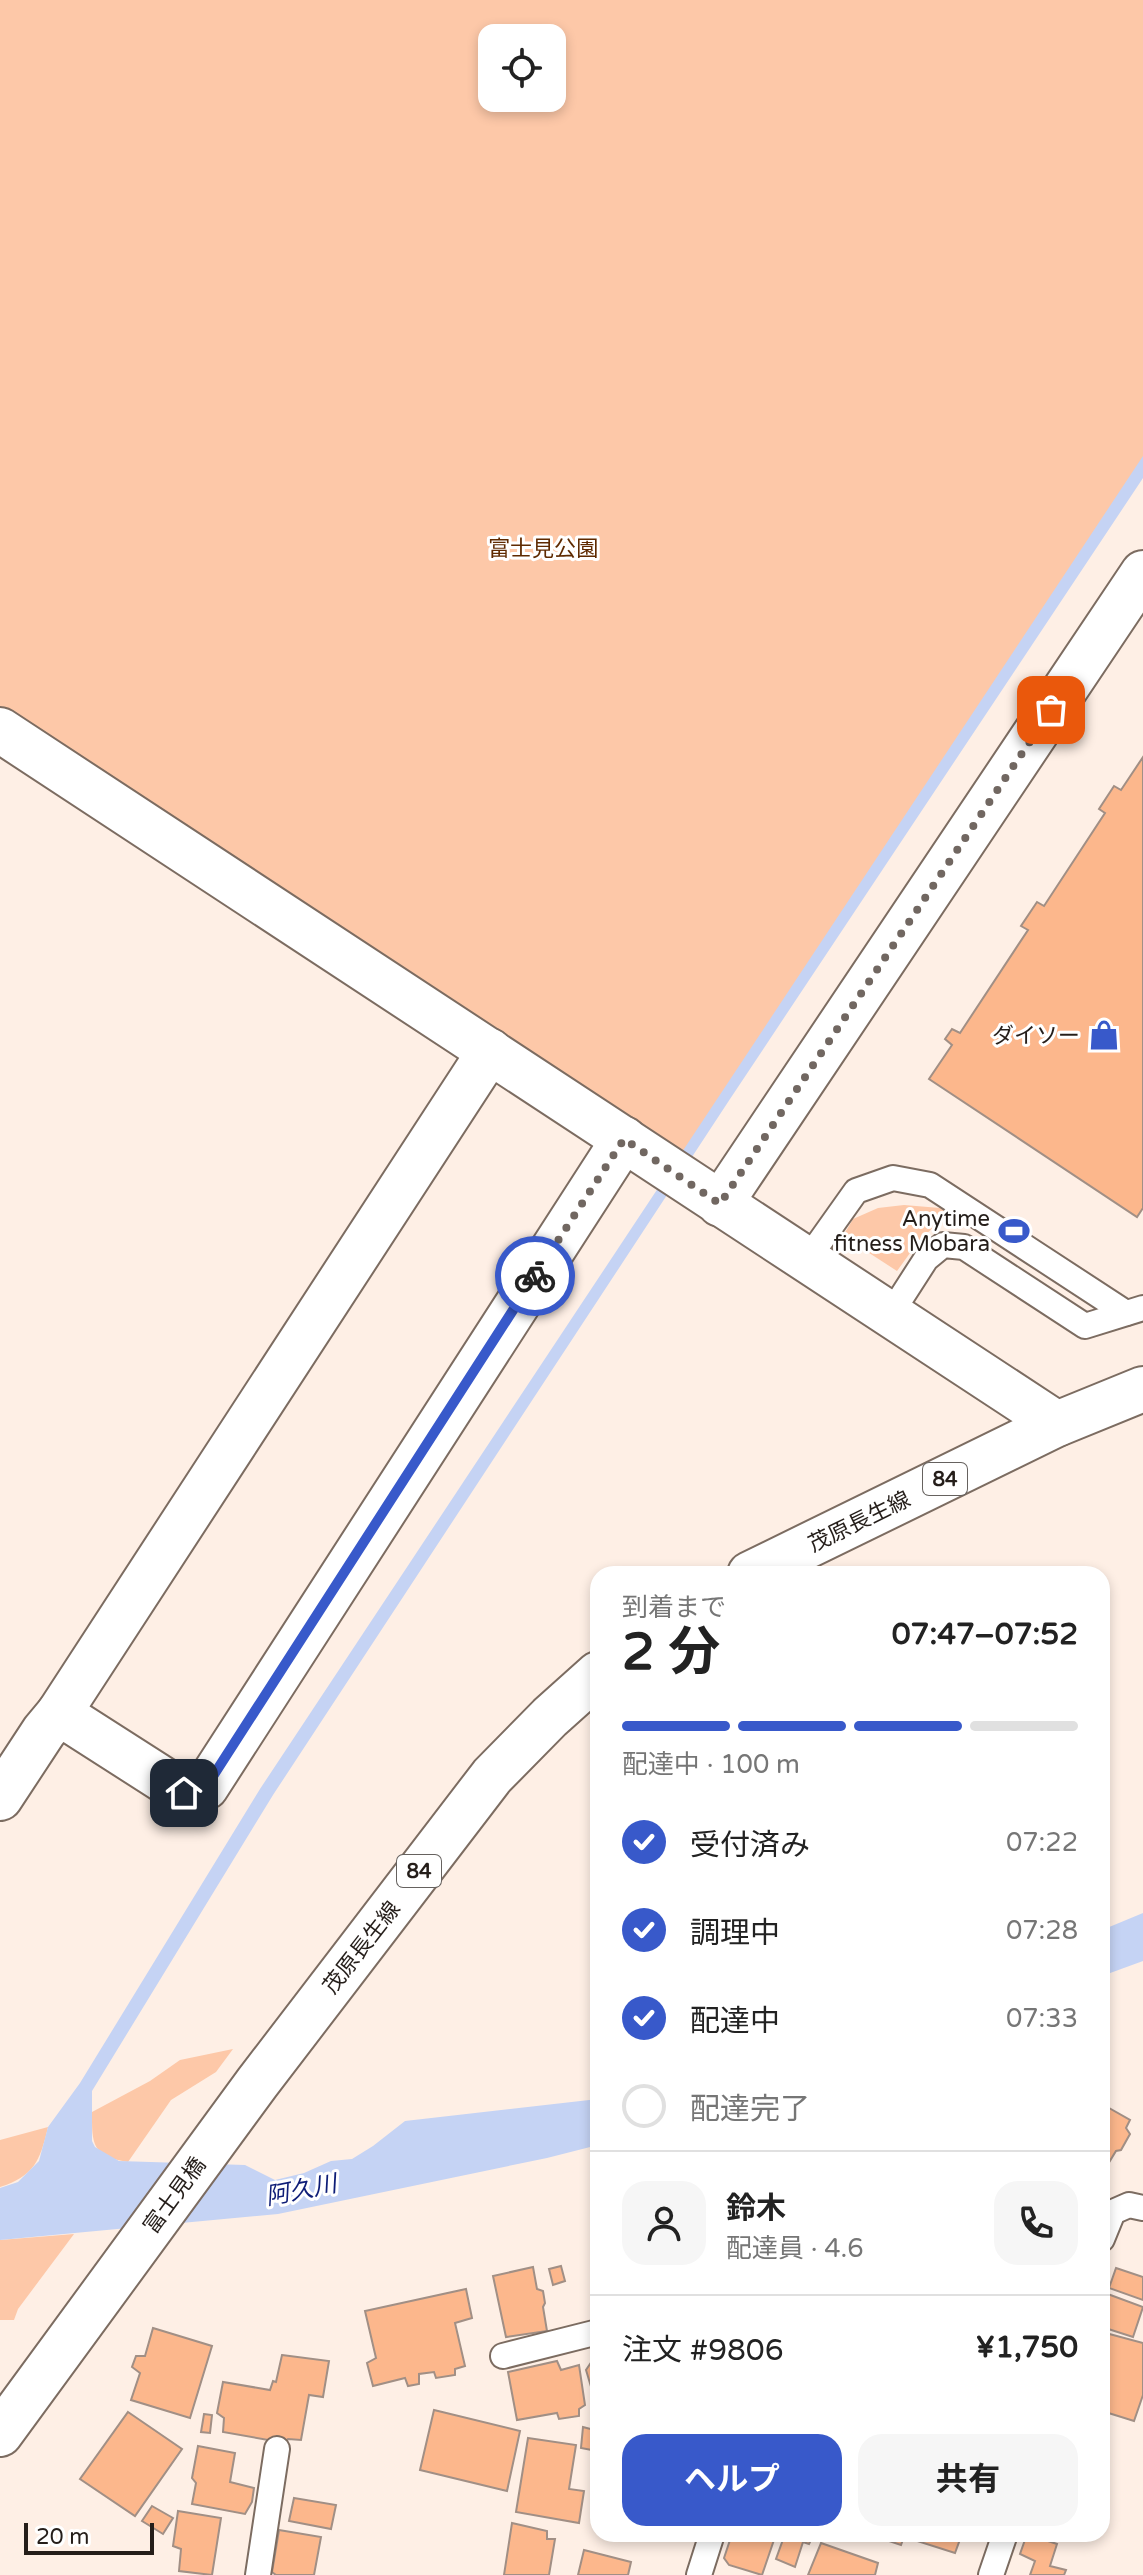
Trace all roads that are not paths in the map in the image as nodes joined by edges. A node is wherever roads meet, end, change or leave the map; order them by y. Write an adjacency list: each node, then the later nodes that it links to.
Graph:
1 (1143, 573): 5 (street)
2 (0, 730): 3 (street)
3 (490, 1051): 4 (street); 13 (street)
4 (624, 1139): 5 (street); 13 (street)
5 (720, 1204): 6 (street)
6 (807, 1260): 7 (lane); 8 (street)
7 (1134, 1310): 8 (lane)
8 (890, 1315): 10 (street)
9 (1143, 1389): 10 (street, 茂原長生線 / 84)
10 (1057, 1424): 11 (street, 茂原長生線 / 84)
11 (766, 1566)
12 (590, 1681): 15 (street, 茂原長生線 / 84)
13 (59, 1713): 14 (street)
14 (0, 1798)
15 (257, 2083): 20 (street, 富士見橋 / 84)
16 (1143, 2208): 17 (lane)
17 (1110, 2219)
18 (590, 2334): 19 (lane)
19 (503, 2356)
20 (0, 2434)
21 (277, 2449): 24 (lane)
22 (709, 2542): 25 (lane)
23 (1002, 2542): 26 (lane)
24 (258, 2575)
25 (699, 2575)
26 (991, 2575)

